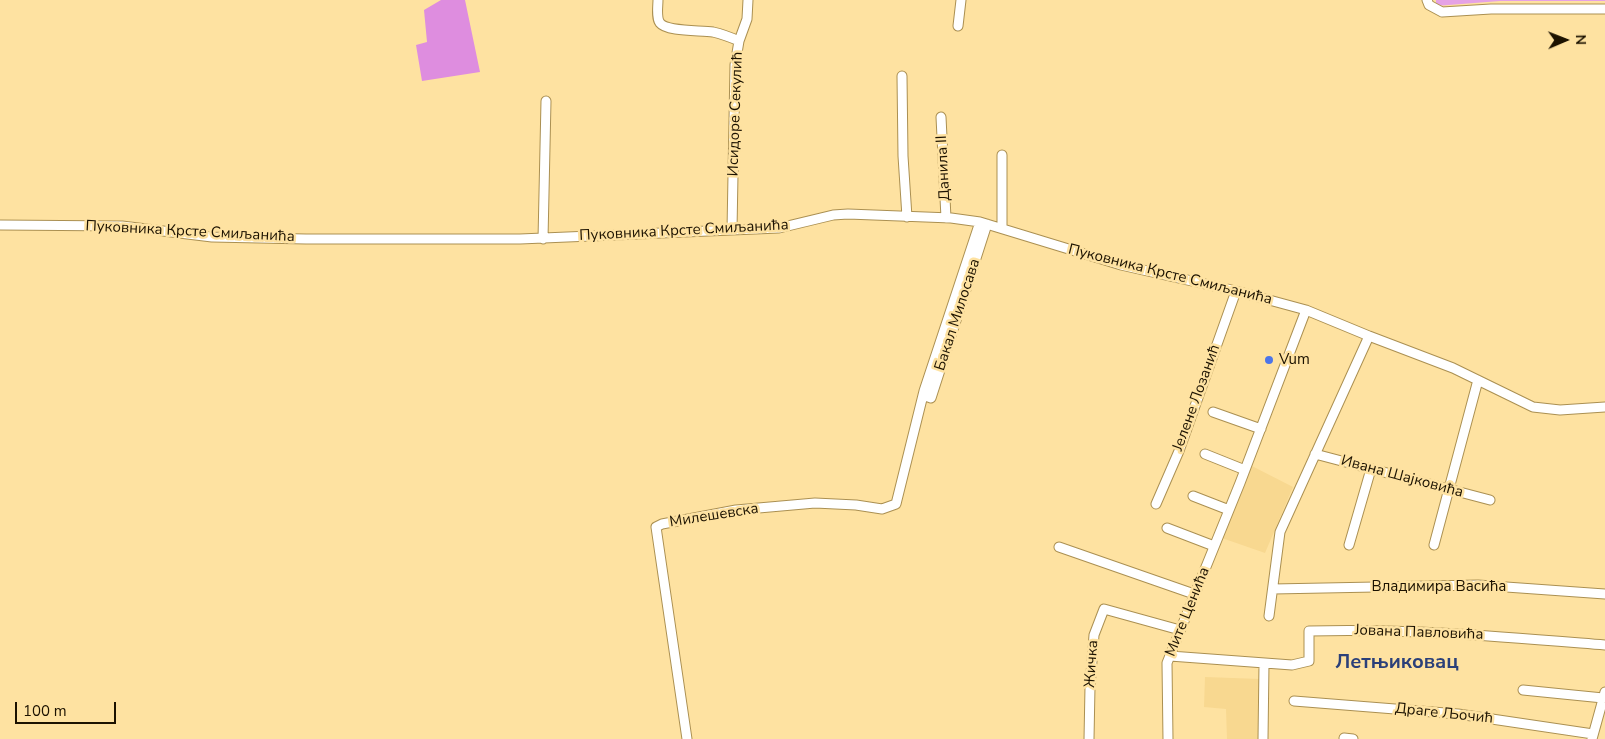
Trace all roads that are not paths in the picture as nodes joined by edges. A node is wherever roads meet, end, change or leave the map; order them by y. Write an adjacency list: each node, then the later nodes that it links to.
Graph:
1 (658, 0): 7 (street)
2 (748, 0): 7 (street, Исидоре Секулић)
3 (961, 0): 6 (street)
4 (1427, 0): 5 (street)
5 (1605, 9)
6 (958, 26)
7 (739, 41): 17 (street, Исидоре Секулић)
8 (902, 76): 12 (street)
9 (546, 101): 18 (street)
10 (941, 117): 13 (street, Данила II)
11 (1002, 155): 16 (street)
12 (907, 217): 13 (street, Пуковника Крсте Смиљанића); 17 (street, Пуковника Крсте Смиљанића)
13 (946, 218): 14 (street, Пуковника Крсте Смиљанића)
14 (984, 223): 16 (street, Пуковника Крсте Смиљанића); 33 (street, Бакал Милосава)
15 (0, 226): 18 (street, Пуковника Крсте Смиљанића)
16 (1002, 228): 19 (street, Пуковника Крсте Смиљанића)
17 (732, 230): 18 (street, Пуковника Крсте Смиљанића)
18 (543, 239)
19 (1236, 291): 20 (street, Пуковника Крсте Смиљанића); 34 (street, Јелене Лозанић)
20 (1306, 310): 21 (street, Пуковника Крсте Смиљанића); 25 (street, Мите Ценића)
21 (1369, 336): 22 (street, Пуковника Крсте Смиљанића); 27 (street)
22 (1478, 380): 23 (street, Пуковника Крсте Смиљанића); 30 (street)
23 (1605, 407)
24 (1213, 412): 25 (street)
25 (1261, 429): 29 (street, Мите Ценића)
26 (1204, 454): 29 (street)
27 (1314, 454): 28 (street, Ивана Шајковића); 41 (street)
28 (1371, 469): 30 (street, Ивана Шајковића); 37 (street)
29 (1245, 470): 35 (street, Мите Ценића)
30 (1448, 490): 32 (street, Ивана Шајковића); 38 (street)
31 (1193, 496): 35 (street)
32 (1490, 500)
33 (896, 504): 53 (street, Милешевска)
34 (1156, 504)
35 (1229, 510): 39 (street, Мите Ценића)
36 (1167, 528): 39 (street)
37 (1349, 545)
38 (1434, 545)
39 (1214, 546): 42 (street, Мите Ценића)
40 (1059, 547): 42 (street)
41 (1273, 589): 43 (street, Владимира Васића); 44 (street)
42 (1194, 594): 45 (street, Мите Ценића)
43 (1605, 594)
44 (1269, 616)
45 (1180, 630): 47 (street, Мите Ценића); 54 (street, Жичка)
46 (1605, 645): 48 (street, Јована Павловића)
47 (1170, 656): 48 (street); 55 (street, Мите Ценића)
48 (1264, 664): 56 (street)
49 (1523, 690): 50 (street)
50 (1604, 695): 52 (street)
51 (1294, 701): 52 (street, Драге Љочић)
52 (1592, 736)
53 (687, 739)
54 (1089, 739)
55 (1168, 739)
56 (1263, 739)

